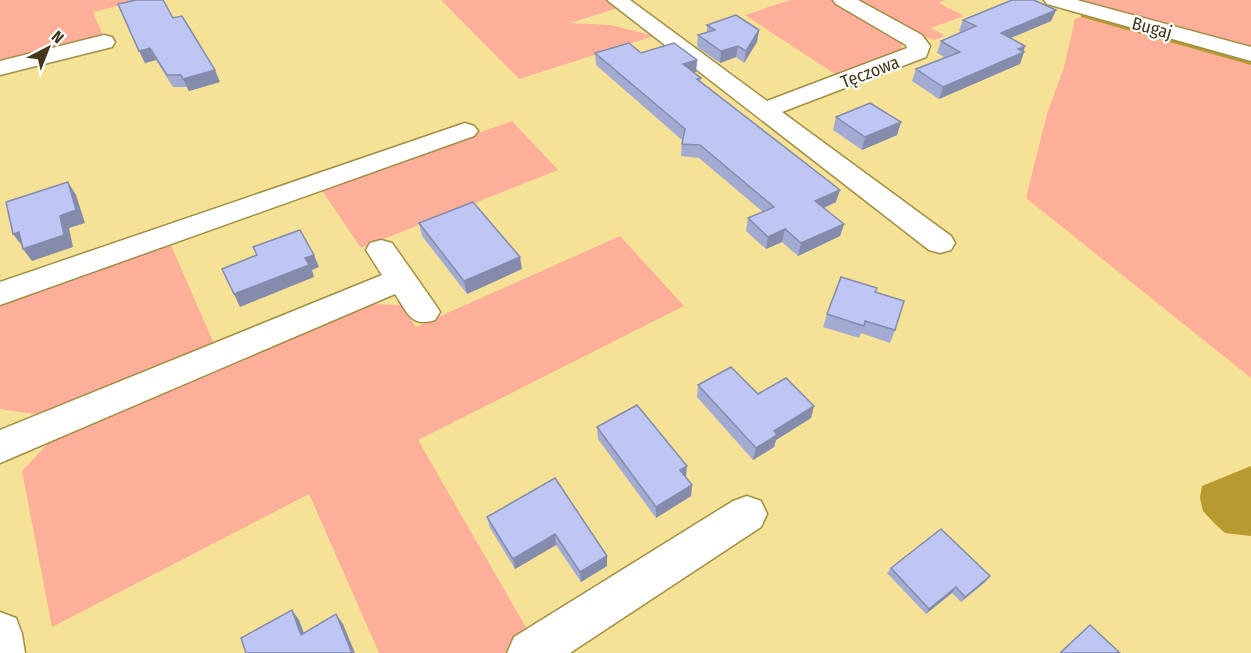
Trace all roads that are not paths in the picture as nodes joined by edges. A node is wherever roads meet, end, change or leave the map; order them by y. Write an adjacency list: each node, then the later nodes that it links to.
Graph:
1 (617, 0): 7 (street)
2 (843, 0): 7 (street, Tęczowa)
3 (1054, 0): 5 (street, Bugaj)
4 (104, 42): 6 (street)
5 (1251, 54)
6 (0, 68)
7 (765, 110): 9 (street)
8 (465, 131): 12 (street)
9 (940, 243)
10 (381, 250): 11 (street)
11 (401, 279): 13 (street); 14 (street)
12 (0, 294)
13 (424, 312)
14 (0, 447)
15 (747, 514): 18 (street)
16 (0, 634): 17 (street)
17 (2, 653)
18 (530, 653)

